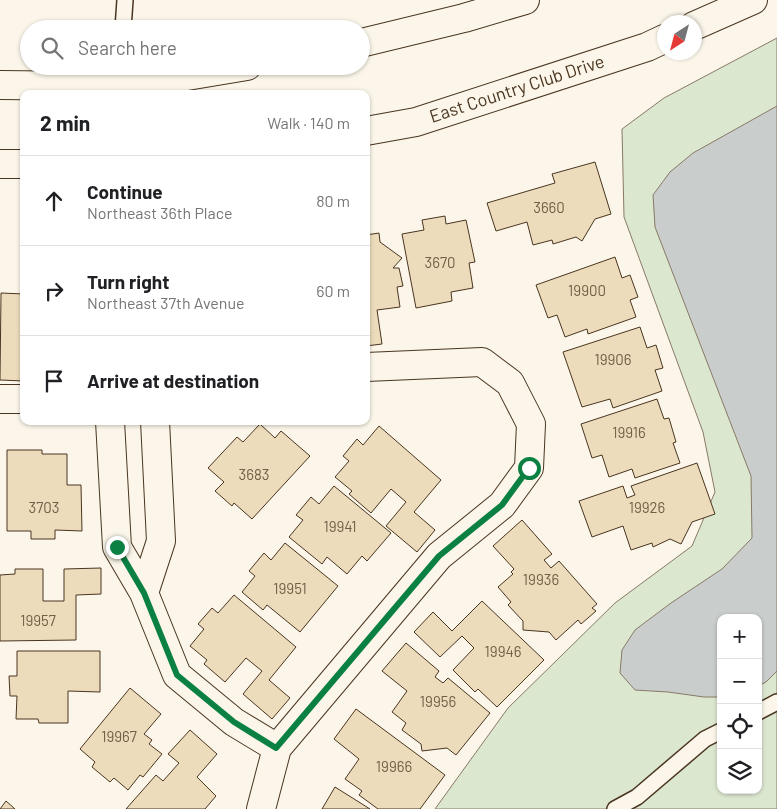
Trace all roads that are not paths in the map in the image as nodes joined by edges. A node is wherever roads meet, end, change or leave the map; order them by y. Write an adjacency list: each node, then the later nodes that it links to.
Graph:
1 (125, 0): 4 (lane)
2 (525, 0): 6 (street)
3 (753, 0): 5 (street)
4 (124, 20)
5 (702, 22)
6 (370, 41)
7 (657, 42): 11 (street, East Country Club Drive)
8 (193, 75): 9 (street)
9 (120, 81): 10 (street)
10 (0, 84)
11 (370, 130)
12 (0, 164): 13 (street)
13 (20, 164)
14 (370, 367): 23 (street)
15 (0, 399): 16 (street)
16 (20, 399)
17 (110, 425): 19 (street)
18 (154, 425): 19 (street)
19 (144, 593): 23 (street)
20 (777, 702): 21 (lane)
21 (762, 710)
22 (717, 733): 25 (lane)
23 (276, 748): 24 (street)
24 (260, 809)
25 (615, 809)

